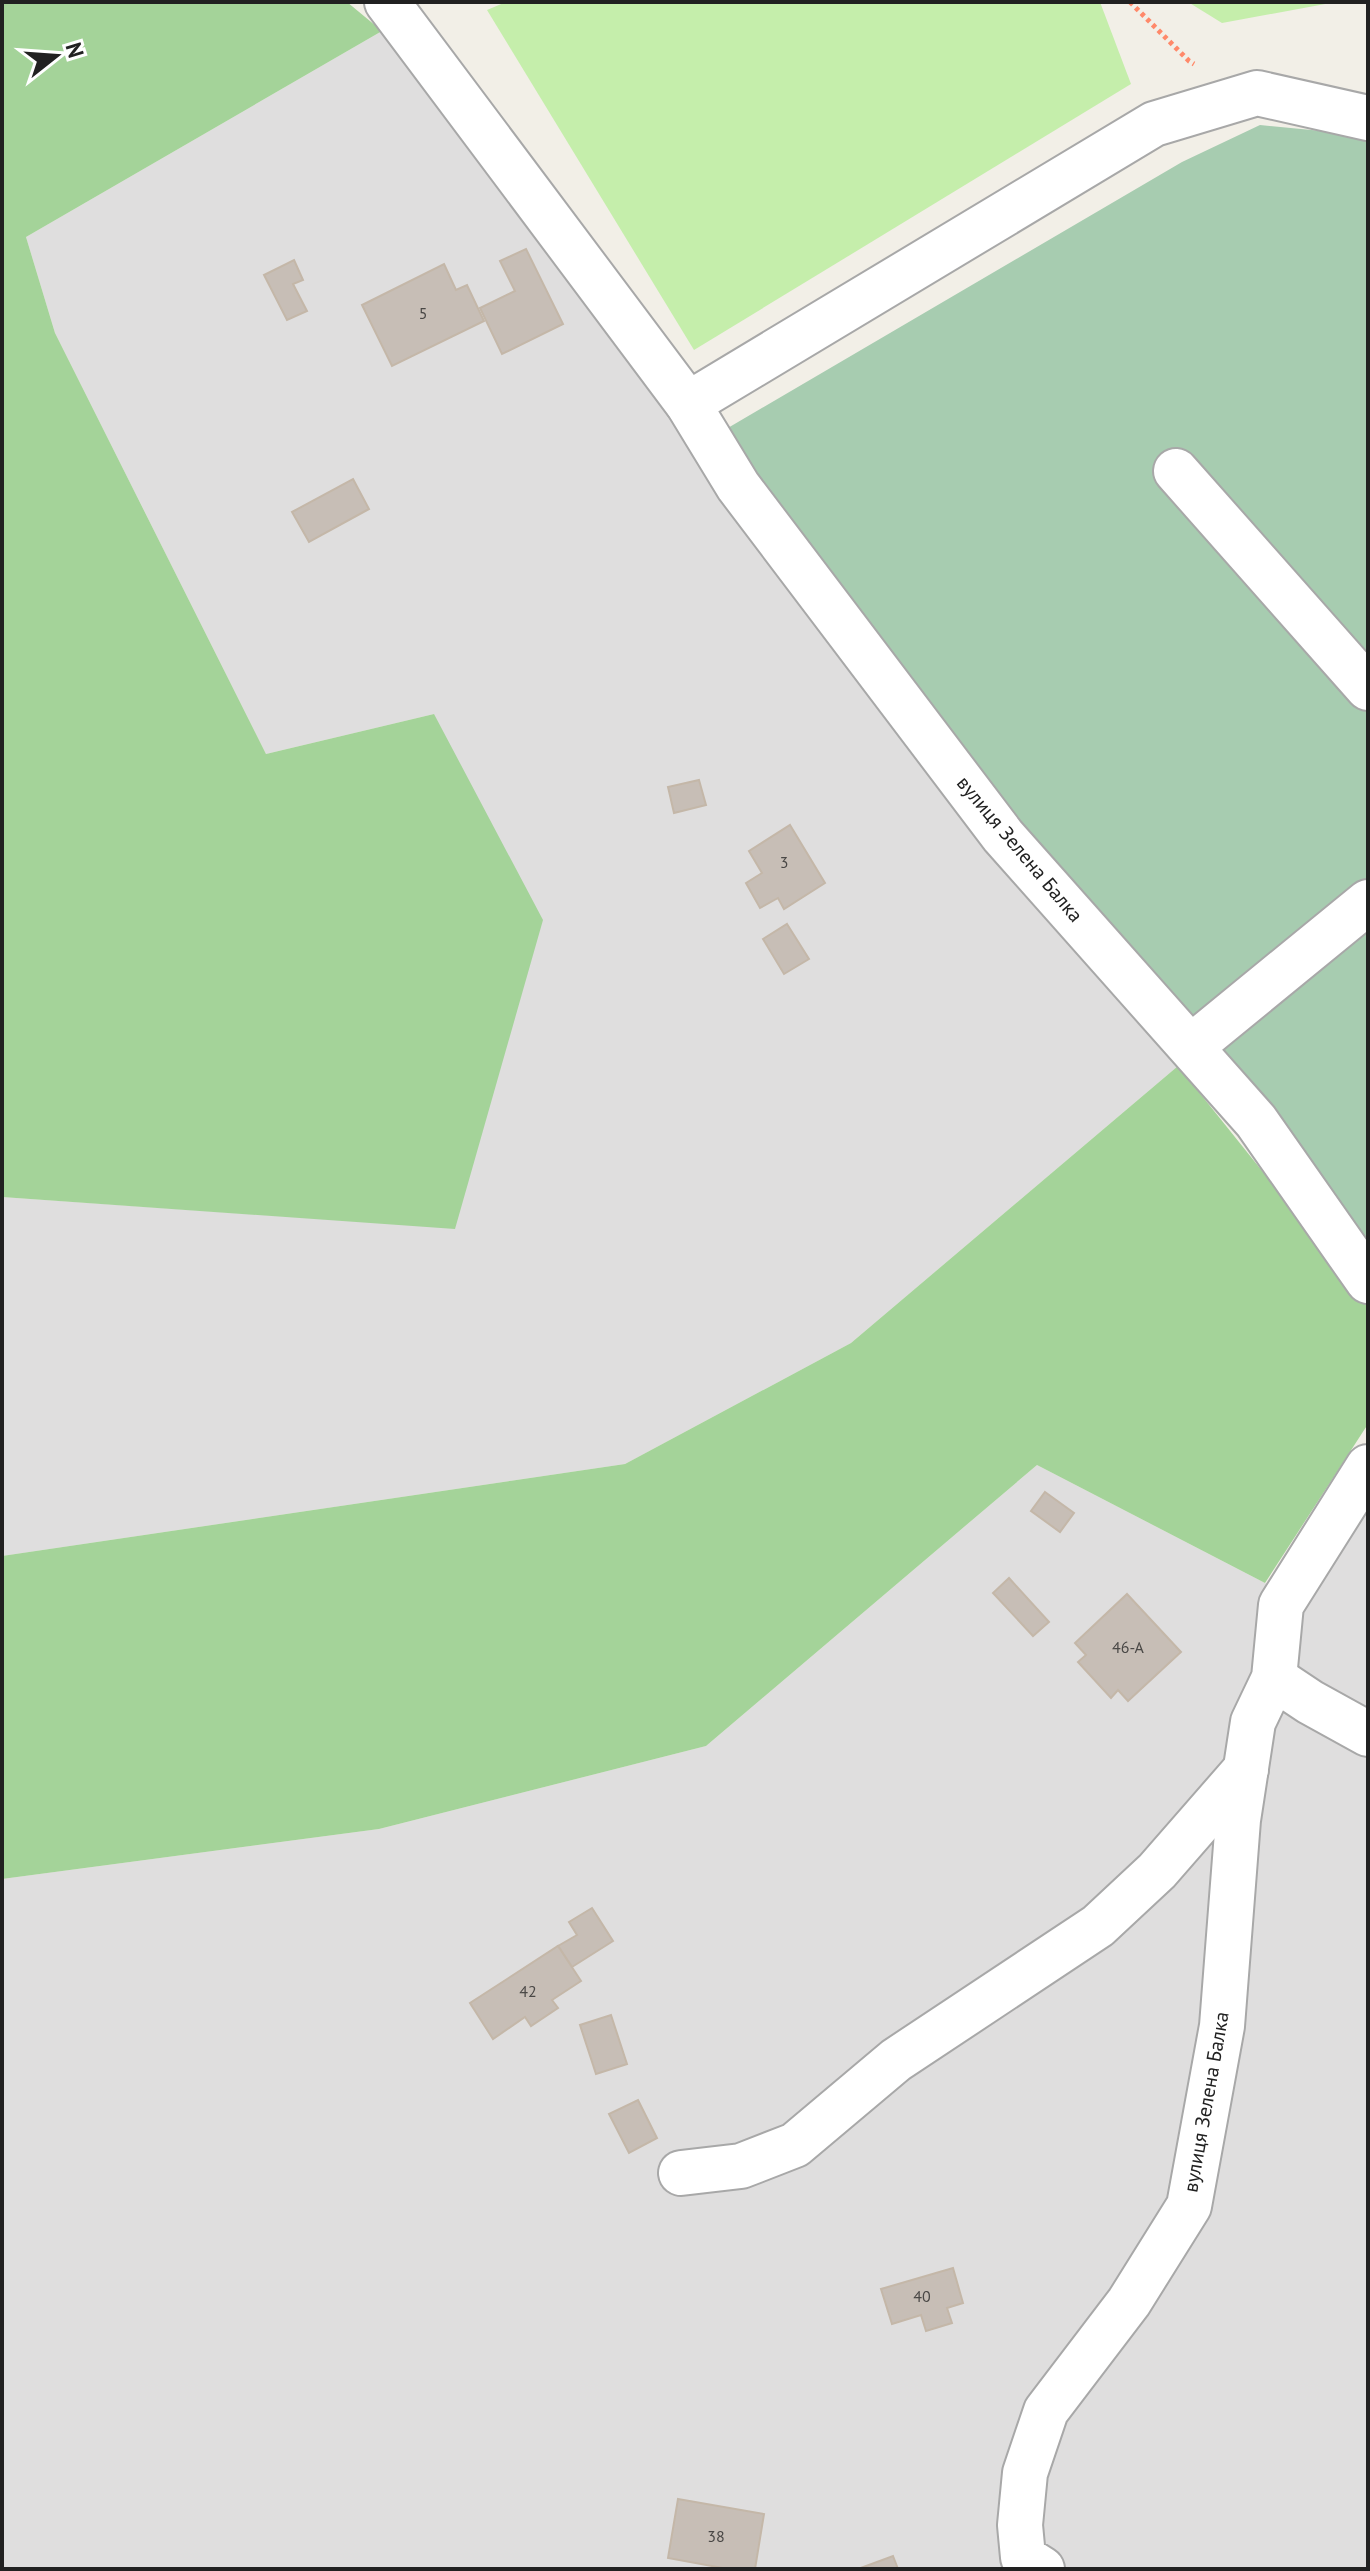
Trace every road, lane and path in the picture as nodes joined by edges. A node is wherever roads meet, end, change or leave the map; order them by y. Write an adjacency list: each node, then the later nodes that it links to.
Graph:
1 (387, 2): 5 (lane, вулиця Зелена Балка)
2 (1130, 2): 3 (path)
3 (1257, 93): 4 (lane); 5 (lane)
4 (1368, 118)
5 (688, 404): 9 (lane, вулиця Зелена Балка)
6 (1176, 471): 7 (lane)
7 (1368, 688)
8 (1368, 902): 9 (lane)
9 (1192, 1046): 10 (lane, вулиця Зелена Балка)
10 (1368, 1281)
11 (1368, 1467): 12 (lane, вулиця Зелена Балка)
12 (1274, 1678): 13 (lane); 14 (lane, вулиця Зелена Балка)
13 (1368, 1734)
14 (1246, 1769): 15 (lane); 16 (lane, вулиця Зелена Балка)
15 (681, 2173)
16 (1042, 2569)

